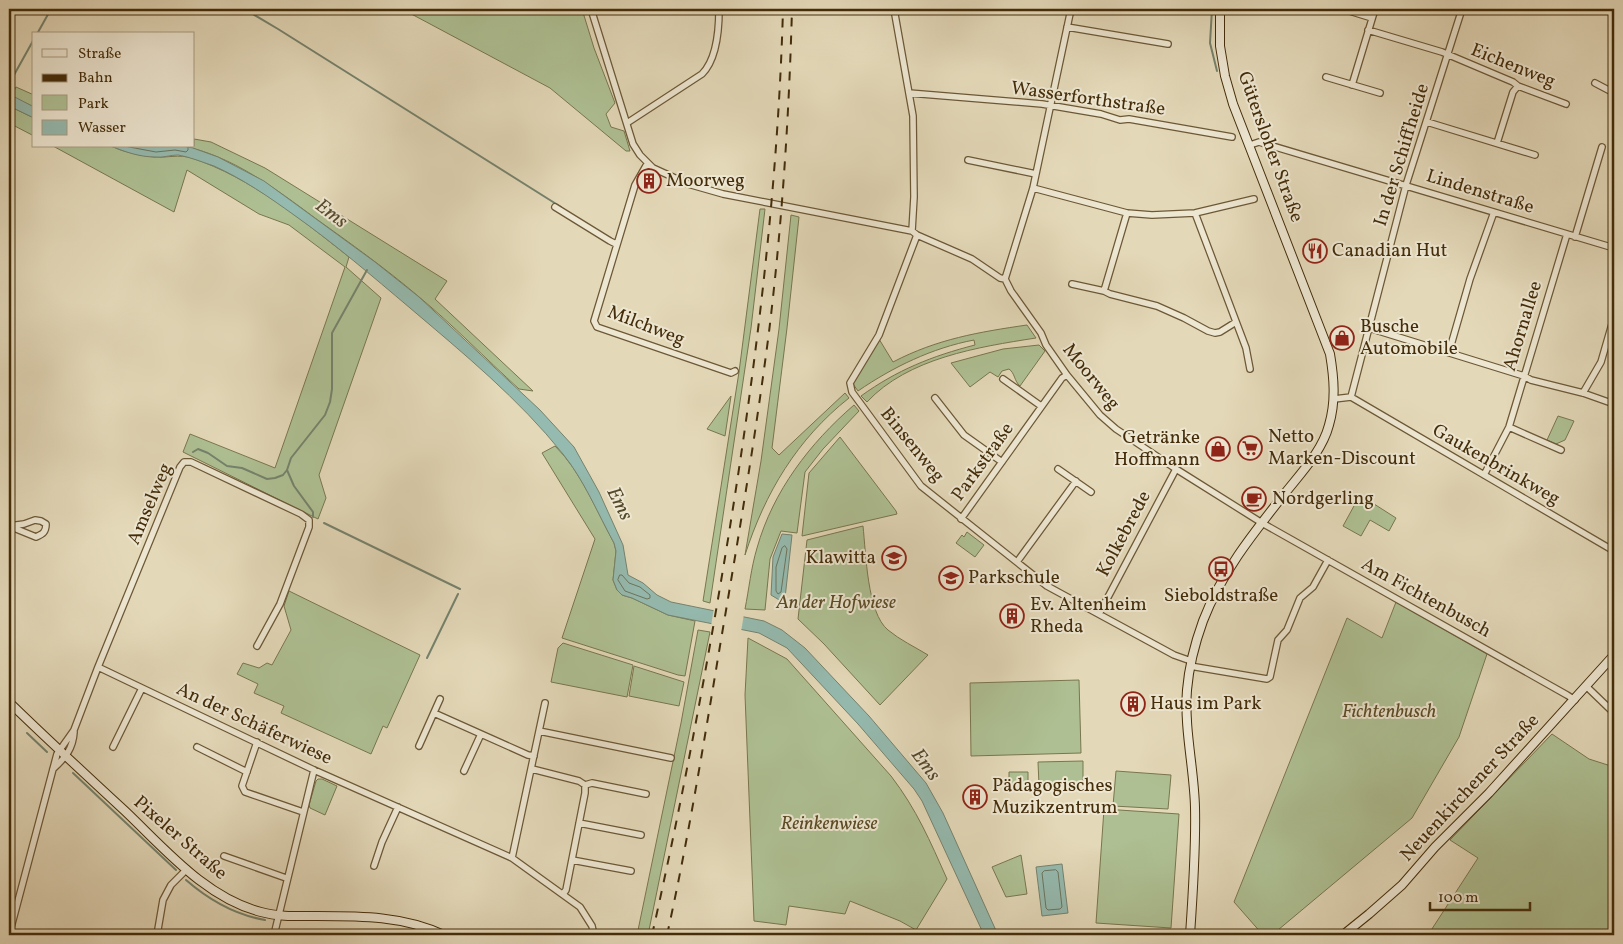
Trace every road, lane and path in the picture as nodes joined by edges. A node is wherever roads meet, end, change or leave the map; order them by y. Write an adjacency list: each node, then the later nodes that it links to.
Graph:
1 (591, 9): 24 (street, Moorweg)
2 (719, 9): 24 (street)
3 (895, 9): 18 (street)
4 (1071, 9): 10 (street)
5 (1220, 9): 27 (main road, Gütersloher Straße)
6 (1343, 9): 9 (street)
7 (1375, 9): 9 (street)
8 (1462, 9): 13 (street, In der Schiffheide)
9 (1372, 18): 11 (street)
10 (1067, 27): 12 (street); 22 (street)
11 (1368, 30): 13 (street, Eichenweg); 16 (street)
12 (1168, 44)
13 (1448, 55): 17 (street, Eichenweg); 23 (street, In der Schiffheide)
14 (1326, 77): 16 (street)
15 (1595, 83): 19 (street)
16 (1352, 85): 20 (street)
17 (1518, 86): 21 (street, Eichenweg); 26 (street)
18 (909, 93): 22 (street, Wasserforthstraße); 40 (street)
19 (1614, 93)
20 (1380, 94)
21 (1566, 104)
22 (1050, 105): 25 (street, Wasserforthstraße); 32 (street)
23 (1427, 122): 26 (street); 33 (street, In der Schiffheide)
24 (627, 123): 31 (street, Moorweg)
25 (1232, 138)
26 (1497, 143): 29 (street)
27 (1250, 145): 33 (street, Lindenstraße); 60 (main road, Gütersloher Straße)
28 (1602, 147): 42 (street)
29 (1535, 155)
30 (968, 160): 32 (street)
31 (647, 164): 40 (street, Moorweg); 43 (street, Milchweg)
32 (1036, 174): 34 (street)
33 (1406, 185): 37 (street, Lindenstraße); 50 (street, In der Schiffheide)
34 (1033, 188): 38 (street); 45 (street)
35 (1254, 199): 39 (street)
36 (555, 207): 43 (street)
37 (1494, 212): 41 (street, Lindenstraße); 51 (street)
38 (1127, 213): 39 (street); 47 (street)
39 (1195, 213): 49 (street)
40 (915, 233): 45 (street, Moorweg); 71 (street, Binsenweg)
41 (1567, 234): 42 (street, Lindenstraße); 55 (street, Ahornallee)
42 (1575, 237): 44 (street, Lindenstraße)
43 (616, 244): 53 (street, Milchweg)
44 (1614, 248)
45 (1005, 279): 54 (street, Moorweg)
46 (1072, 284): 47 (street)
47 (1104, 291): 49 (street)
48 (1614, 317): 57 (street)
49 (1236, 322): 52 (street)
50 (1369, 328): 51 (street); 59 (street, In der Schiffheide)
51 (1448, 352): 55 (street)
52 (1250, 369)
53 (735, 371)
54 (1067, 375): 62 (street, Parkstraße); 67 (street, Moorweg)
55 (1524, 376): 57 (street); 63 (street, Ahornallee)
56 (1003, 379): 62 (street)
57 (1583, 393): 61 (street)
58 (935, 398): 65 (street)
59 (1351, 398): 60 (street); 68 (street, Gaukenbrinkweg)
60 (1334, 399): 72 (main road, Gütersloher Straße)
61 (1612, 402)
62 (1041, 406): 65 (street, Parkstraße)
63 (1509, 427): 64 (street); 68 (street, Ahornallee)
64 (1561, 450)
65 (1002, 462): 71 (street, Parkstraße)
66 (1058, 469): 69 (street)
67 (1176, 469): 72 (street, Moorweg); 77 (street, Kolkebrede)
68 (1484, 475): 74 (street, Gaukenbrinkweg)
69 (1076, 481): 70 (street); 76 (street)
70 (1091, 492)
71 (961, 519): 76 (street, Parkstraße)
72 (1262, 523): 75 (street, Am Fichtenbusch); 80 (main road, Gütersloher Straße)
73 (9, 526): 73 (street)
74 (1614, 551)
75 (1328, 560): 80 (street); 85 (street, Am Fichtenbusch)
76 (1017, 562): 77 (street, Parkstraße)
77 (1099, 614): 80 (street, Parkstraße)
78 (257, 646): 81 (street, Amselweg)
79 (1614, 655): 82 (main road, Neuenkirchener Straße)
80 (1191, 663): 126 (main road, Gütersloher Straße)
81 (98, 667): 83 (street, An der Schäferwiese); 90 (street, Amselweg)
82 (1587, 687): 85 (main road, Neuenkirchener Straße); 89 (street)
83 (142, 688): 93 (street, An der Schäferwiese); 95 (street)
84 (440, 699): 88 (street)
85 (1574, 700): 127 (main road, Neuenkirchener Straße)
86 (9, 702): 97 (main road, Pixeler Straße)
87 (545, 703): 91 (street)
88 (434, 713): 92 (street); 94 (street)
89 (1614, 713)
90 (74, 730): 97 (street, Amselweg); 99 (street, Amselweg)
91 (539, 732): 98 (street); 100 (street)
92 (481, 734): 98 (street); 104 (street)
93 (257, 742): 103 (street, An der Schäferwiese); 105 (street)
94 (419, 746)
95 (113, 747)
96 (196, 747): 105 (street)
97 (60, 750): 99 (main road, Pixeler Straße); 101 (street, Amselweg)
98 (534, 756): 102 (street)
99 (66, 757): 101 (street); 116 (main road, Pixeler Straße)
100 (672, 758)
101 (53, 769): 121 (street, Amselweg)
102 (532, 769): 106 (street); 113 (street)
103 (314, 770): 108 (street, An der Schäferwiese); 109 (street)
104 (464, 771)
105 (247, 772): 109 (street)
106 (585, 785): 107 (street); 110 (street)
107 (646, 794)
108 (398, 807): 113 (street, An der Schäferwiese); 115 (street)
109 (303, 812): 118 (street)
110 (579, 823): 111 (street); 114 (street)
111 (641, 835)
112 (224, 856): 118 (street)
113 (512, 858): 119 (street, An der Schäferwiese)
114 (572, 860): 117 (street); 119 (street)
115 (374, 866)
116 (187, 869): 120 (main road, Pixeler Straße); 122 (street)
117 (631, 871)
118 (286, 878): 120 (street)
119 (563, 894): 125 (street, An der Schäferwiese)
120 (278, 916): 123 (street); 124 (main road, Pixeler Straße)
121 (9, 935)
122 (157, 935)
123 (274, 935)
124 (444, 935)
125 (594, 935)
126 (1190, 935)
127 (1343, 935)

